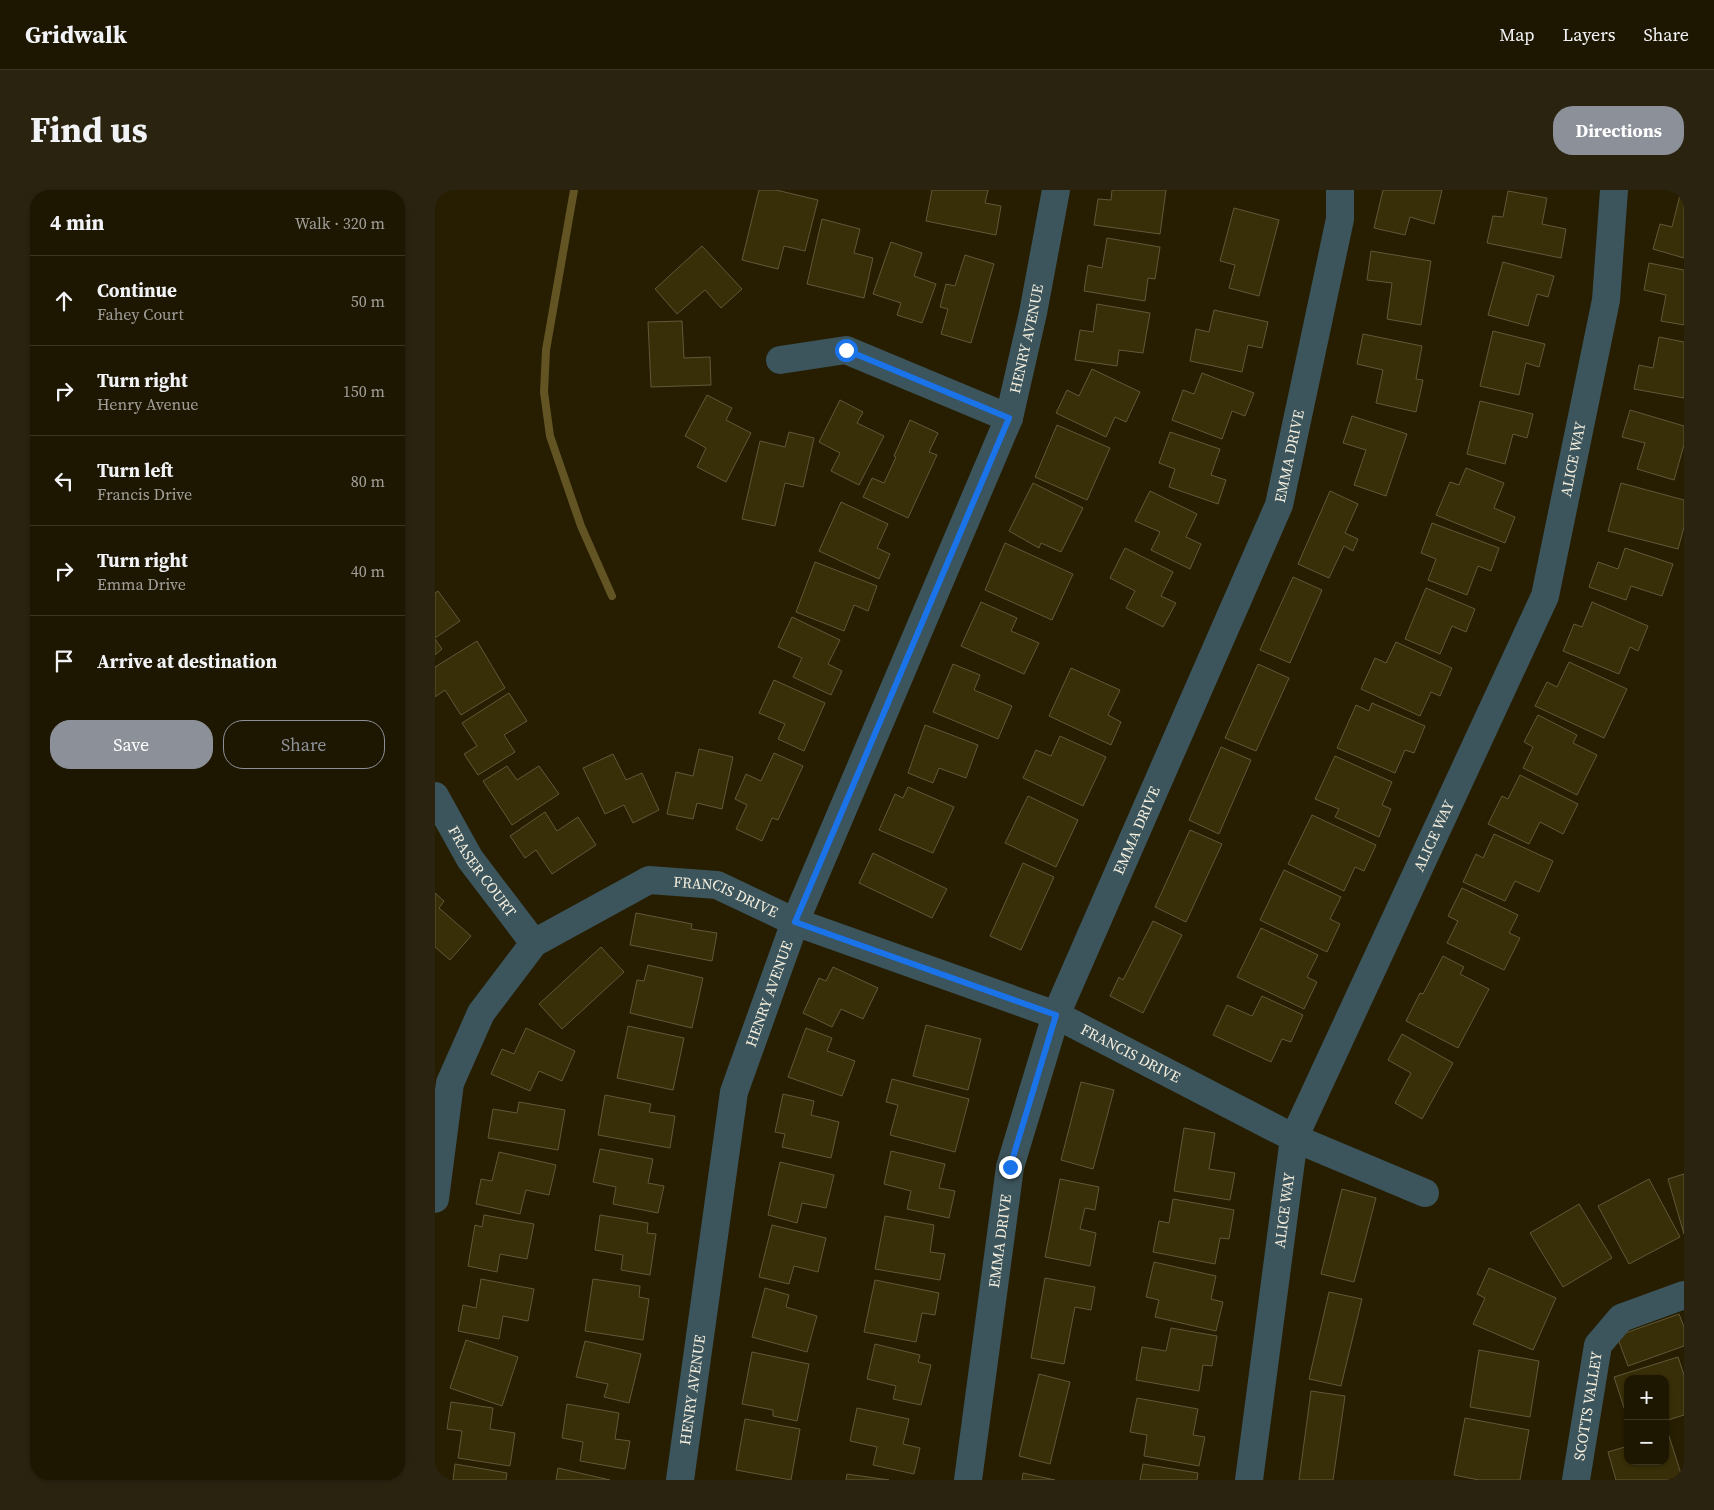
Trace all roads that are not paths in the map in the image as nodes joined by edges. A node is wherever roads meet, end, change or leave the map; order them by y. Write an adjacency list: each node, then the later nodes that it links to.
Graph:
1 (1055, 190): 5 (street, HENRY AVENUE)
2 (1340, 190): 9 (street, EMMA DRIVE)
3 (1614, 190): 10 (street, ALICE WAY)
4 (780, 360): 5 (street)
5 (1009, 418): 7 (street, HENRY AVENUE)
6 (435, 796): 8 (street, FRASER COURT)
7 (795, 922): 8 (street, FRANCIS DRIVE); 9 (street, FRANCIS DRIVE); 14 (street, HENRY AVENUE)
8 (534, 943): 12 (street, FRANCIS DRIVE)
9 (1056, 1015): 10 (street, FRANCIS DRIVE); 15 (street, EMMA DRIVE)
10 (1294, 1138): 11 (street, FRANCIS DRIVE); 16 (street, ALICE WAY)
11 (1425, 1193)
12 (435, 1199)
13 (1684, 1295): 17 (street, SCOTTS VALLEY)
14 (680, 1480)
15 (968, 1480)
16 (1249, 1480)
17 (1576, 1480)

